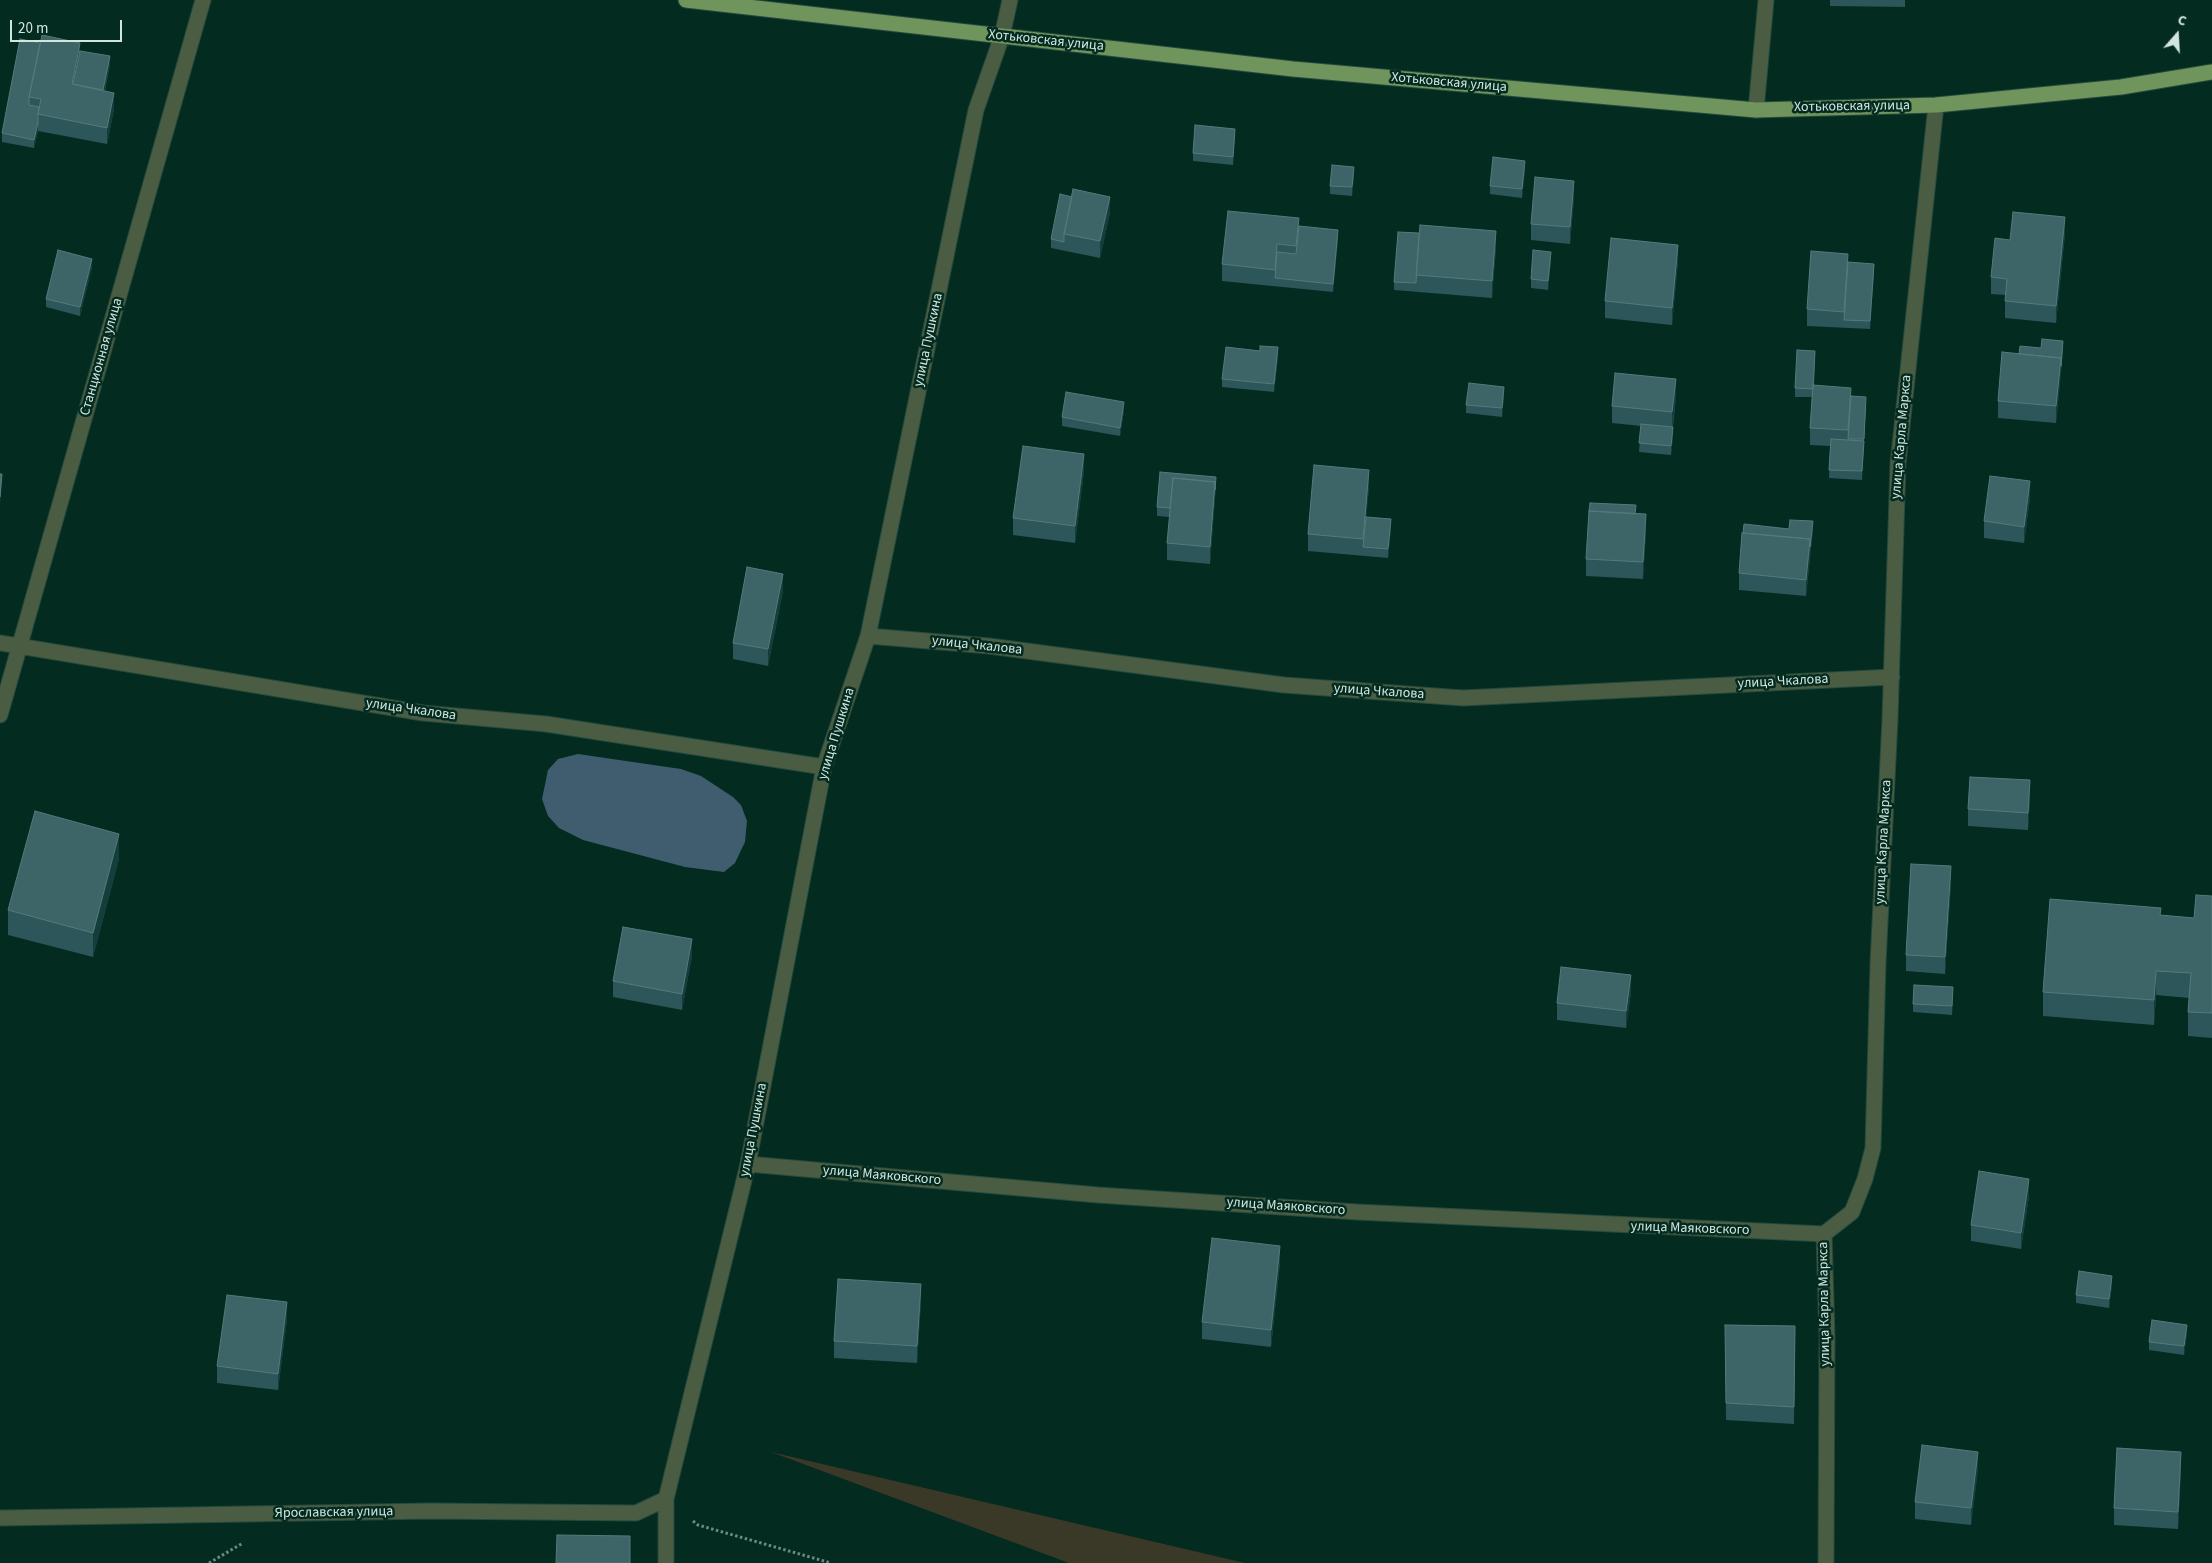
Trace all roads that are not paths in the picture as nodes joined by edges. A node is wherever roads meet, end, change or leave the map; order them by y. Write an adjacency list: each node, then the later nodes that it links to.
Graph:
1 (203, 0): 11 (street, Станционная улица)
2 (686, 0): 5 (main road, Хотьковская улица)
3 (1010, 0): 5 (street, улица Пушкина)
4 (1766, 0): 8 (street)
5 (1002, 36): 8 (main road, Хотьковская улица); 9 (street, улица Пушкина)
6 (2212, 72): 7 (main road, Хотьковская улица)
7 (1936, 105): 8 (main road, Хотьковская улица); 12 (street, улица Карла Маркса)
8 (1756, 110)
9 (868, 636): 12 (street, улица Чкалова); 14 (street, улица Пушкина)
10 (0, 643): 11 (street, улица Чкалова)
11 (21, 646): 13 (street, Станционная улица); 14 (street, улица Чкалова)
12 (1892, 677): 16 (street, улица Карла Маркса)
13 (0, 715)
14 (824, 767): 15 (street, улица Пушкина)
15 (748, 1164): 16 (street, улица Маяковского); 17 (street, улица Пушкина)
16 (1824, 1234): 20 (street, улица Карла Маркса)
17 (666, 1500): 18 (street, Ярославская улица); 19 (street, улица Пушкина)
18 (0, 1518)
19 (666, 1562)
20 (1826, 1563)

